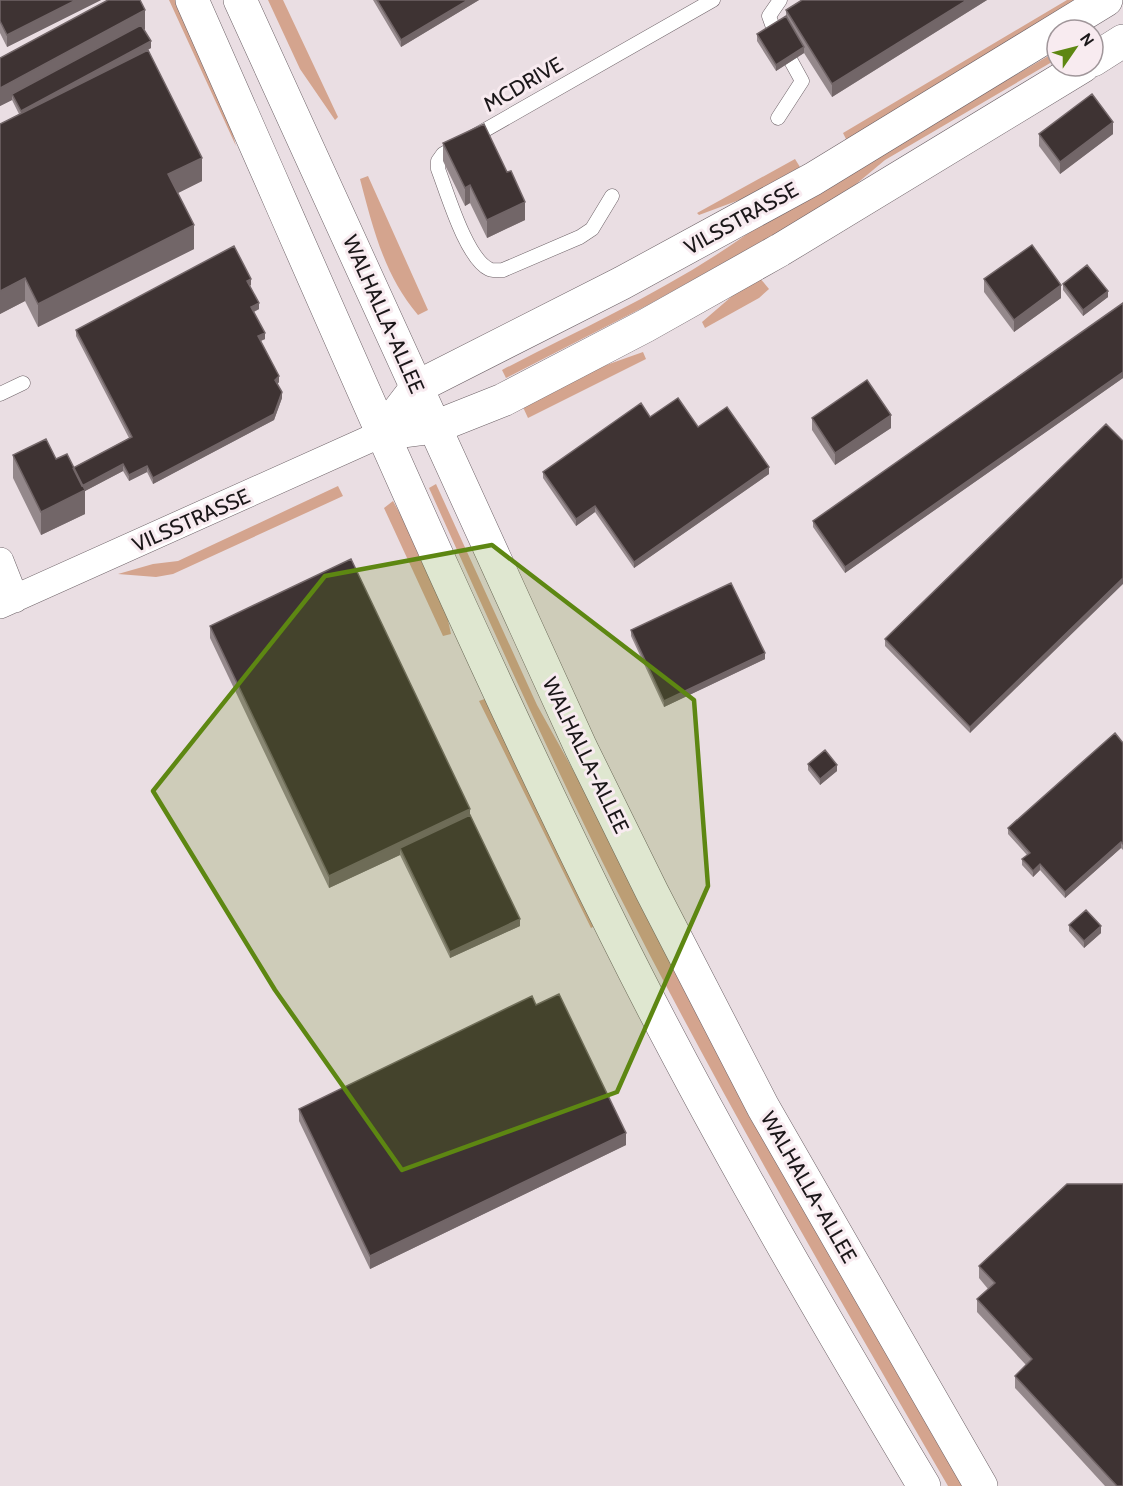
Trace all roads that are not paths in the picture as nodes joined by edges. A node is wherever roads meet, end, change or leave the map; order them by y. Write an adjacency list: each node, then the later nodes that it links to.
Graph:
1 (192, 0): 15 (main road)
2 (240, 0): 12 (main road, WALHALLA-ALLEE)
3 (713, 0): 10 (lane, MCDRIVE)
4 (780, 0): 9 (lane)
5 (1106, 0): 12 (main road, VILSSTRASSE)
6 (1123, 41): 7 (main road)
7 (1105, 52)
8 (1063, 78): 14 (main road, VILSSTRASSE)
9 (778, 118)
10 (612, 196)
11 (23, 383): 13 (lane)
12 (417, 387): 14 (main road, WALHALLA-ALLEE); 15 (main road, VILSSTRASSE)
13 (0, 394)
14 (435, 427): 15 (main road, VILSSTRASSE); 19 (main road, WALHALLA-ALLEE)
15 (381, 434): 17 (street, VILSSTRASSE); 18 (main road)
16 (0, 561): 17 (street)
17 (8, 602)
18 (924, 1486)
19 (981, 1486)

